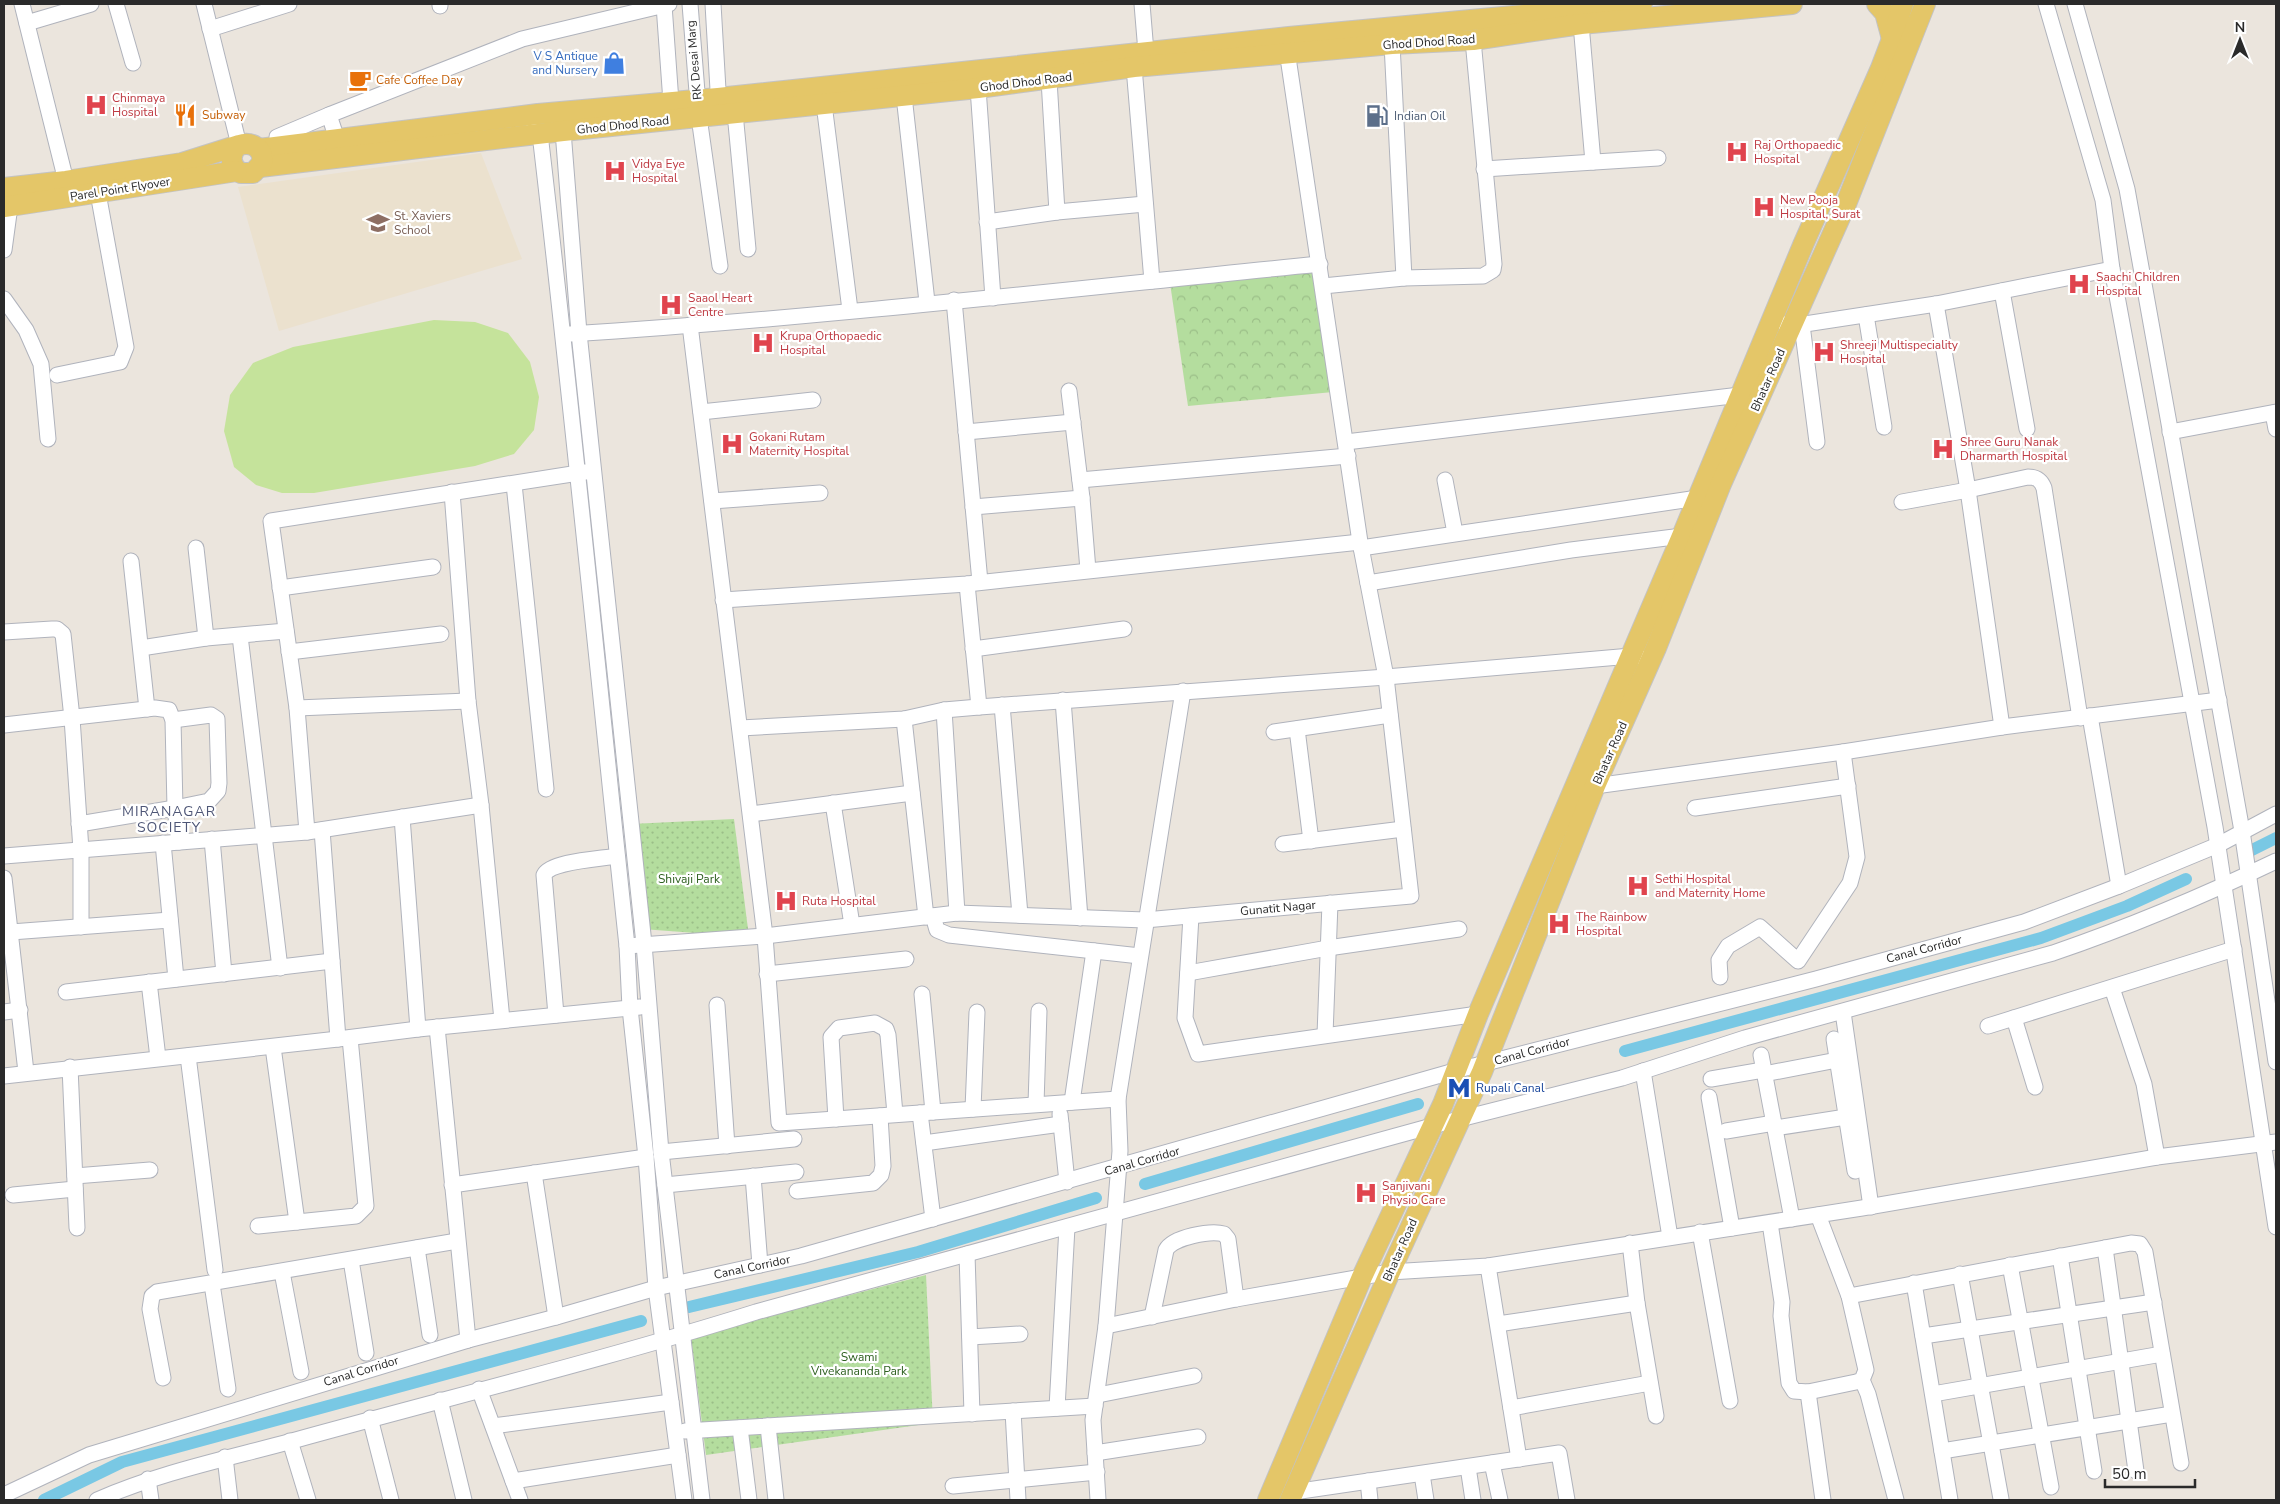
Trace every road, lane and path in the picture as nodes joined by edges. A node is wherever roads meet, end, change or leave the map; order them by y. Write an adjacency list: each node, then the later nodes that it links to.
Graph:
1 (22, 4): 18 (street)
2 (91, 4): 18 (street)
3 (116, 4): 27 (street)
4 (204, 4): 20 (street)
5 (289, 4): 20 (street)
6 (667, 4): 33 (street); 38 (street)
7 (690, 4): 35 (street, RK Desai Marg)
8 (712, 4): 36 (street)
9 (1142, 4): 25 (street)
10 (1642, 4): 24 (main road)
11 (1792, 4): 19 (main road, Ghod Dhod Road)
12 (1877, 4): 21 (main road)
13 (1903, 4): 21 (main road)
14 (1925, 4): 21 (main road, Bhatar Road)
15 (1938, 4): 21 (main road)
16 (2046, 4): 29 (street)
17 (2075, 4): 26 (street)
18 (27, 23): 48 (street)
19 (1582, 24): 22 (main road, Ghod Dhod Road); 45 (street)
20 (210, 28): 42 (street)
21 (1902, 37): 70 (main road); 72 (main road, Bhatar Road)
22 (1473, 40): 23 (main road, Ghod Dhod Road); 46 (street)
23 (1392, 44): 24 (main road, Ghod Dhod Road); 59 (street)
24 (1286, 46): 25 (main road); 28 (main road, Ghod Dhod Road); 56 (street)
25 (1146, 52): 36 (main road)
26 (2091, 61): 29 (street); 74 (street)
27 (133, 63)
28 (1134, 67): 30 (main road, Ghod Dhod Road); 51 (street)
29 (2065, 68): 58 (street)
30 (1049, 80): 31 (main road, Ghod Dhod Road); 52 (street)
31 (978, 88): 32 (main road, Ghod Dhod Road); 53 (street)
32 (904, 96): 34 (main road, Ghod Dhod Road); 66 (street)
33 (671, 102): 35 (main road); 39 (main road)
34 (824, 104): 36 (main road, Ghod Dhod Road); 68 (street)
35 (698, 108): 36 (main road); 39 (main road, Ghod Dhod Road); 57 (street, RK Desai Marg)
36 (724, 109): 54 (street)
37 (538, 114): 39 (main road); 40 (street); 41 (main road)
38 (329, 115): 41 (street); 43 (street)
39 (562, 122): 40 (main road, Ghod Dhod Road); 73 (street)
40 (540, 134): 43 (main road, Ghod Dhod Road); 73 (street)
41 (336, 139): 43 (main road)
42 (239, 145): 43 (main road, Ghod Dhod Road); 47 (main road); 48 (main road)
43 (265, 154): 47 (main road, Ghod Dhod Road)
44 (1658, 158): 45 (street)
45 (1593, 162): 46 (street)
46 (1484, 169): 59 (street)
47 (237, 171): 49 (main road, Parel Point Flyover)
48 (66, 181): 50 (main road)
49 (98, 192): 50 (main road, Parel Point Flyover); 76 (street)
50 (6, 200): 55 (street)
51 (1145, 204): 52 (street); 60 (street)
52 (1057, 212): 53 (street)
53 (987, 222): 63 (street)
54 (748, 249)
55 (4, 250)
56 (1320, 264): 60 (street); 61 (street)
57 (720, 266)
58 (2112, 269): 62 (street); 75 (street)
59 (1404, 278): 61 (street)
60 (1152, 281): 63 (street)
61 (1323, 286): 90 (street)
62 (2002, 291): 67 (street); 84 (street)
63 (993, 298): 65 (street)
64 (4, 299): 88 (street)
65 (954, 300): 66 (street); 86 (street)
66 (928, 302): 68 (street)
67 (1936, 304): 69 (street); 96 (street)
68 (850, 310): 71 (street)
69 (1866, 315): 72 (street); 83 (street)
70 (1772, 319): 72 (street); 78 (main road)
71 (690, 325): 73 (street); 80 (street)
72 (1797, 326): 89 (street); 125 (main road, Bhatar Road)
73 (571, 334): 91 (street); 92 (street)
74 (2159, 366): 75 (street); 87 (street)
75 (2131, 373): 132 (street)
76 (57, 375)
77 (1069, 390): 82 (street)
78 (1740, 395): 90 (street); 100 (main road)
79 (813, 400): 80 (street)
80 (701, 412): 101 (street)
81 (2275, 413): 85 (street); 87 (street)
82 (1073, 422): 86 (street); 93 (street)
83 (1884, 427)
84 (2027, 429)
85 (2276, 429)
86 (966, 432): 103 (street)
87 (2170, 432): 129 (street)
88 (48, 439)
89 (1817, 442)
90 (1347, 449): 93 (street); 106 (street)
91 (594, 471): 92 (street); 191 (street)
92 (576, 474): 95 (street); 172 (street)
93 (1080, 480): 99 (street)
94 (1445, 480): 104 (street)
95 (514, 484): 97 (street); 150 (street)
96 (1968, 490): 102 (street); 138 (street); 143 (street)
97 (452, 492): 113 (street); 130 (street)
98 (820, 493): 101 (street)
99 (1082, 498): 103 (street); 110 (street)
100 (1698, 498): 104 (street); 105 (main road)
101 (712, 502): 114 (street)
102 (1902, 502)
103 (973, 507): 111 (street)
104 (1455, 533): 106 (street)
105 (1682, 536): 112 (street); 124 (main road)
106 (1361, 545): 110 (street); 112 (street)
107 (196, 548): 120 (street)
108 (131, 561): 121 (street)
109 (433, 567): 113 (street)
110 (1088, 570): 111 (street)
111 (973, 583): 114 (street); 122 (street)
112 (1368, 583): 126 (street)
113 (280, 588): 116 (street)
114 (723, 600): 144 (street)
115 (1124, 629): 122 (street)
116 (286, 630): 119 (street); 123 (street)
117 (4, 632): 139 (street)
118 (441, 634): 123 (street)
119 (240, 636): 120 (street); 163 (street)
120 (206, 638): 121 (street)
121 (141, 648): 135 (street)
122 (973, 649): 133 (street)
123 (289, 652): 134 (street)
124 (1631, 656): 125 (street); 126 (street); 218 (main road)
125 (1651, 659): 148 (main road, Bhatar Road)
126 (1386, 677): 127 (street); 137 (street)
127 (1183, 691): 128 (street); 185 (street)
128 (1063, 700): 131 (street); 183 (street)
129 (2218, 700): 132 (street); 161 (street)
130 (468, 701): 134 (street); 153 (street)
131 (1002, 705): 133 (street); 180 (street)
132 (2192, 705): 138 (street); 169 (street)
133 (979, 707): 136 (street)
134 (297, 708): 162 (street)
135 (148, 709): 139 (street); 141 (street)
136 (944, 710): 140 (street); 179 (street)
137 (1390, 715): 145 (street); 160 (street)
138 (2085, 717): 143 (street); 176 (street)
139 (72, 718): 142 (street); 159 (street)
140 (904, 719): 144 (street); 151 (street)
141 (173, 720): 154 (street); 154 (street)
142 (4, 725)
143 (2002, 727): 147 (street)
144 (740, 728): 156 (street)
145 (1297, 729): 146 (street); 165 (street)
146 (1274, 732)
147 (1843, 752): 148 (street); 149 (street)
148 (1596, 786): 233 (main road, Bhatar Road)
149 (1848, 786): 155 (street); 204 (street)
150 (546, 789)
151 (912, 793): 152 (street); 181 (street)
152 (833, 803): 156 (street); 186 (street)
153 (481, 805): 158 (street); 221 (street)
154 (175, 808): 159 (street); 166 (street)
155 (1695, 808)
156 (750, 814): 190 (street)
157 (2276, 814): 161 (street, Canal Corridor)
158 (402, 817): 162 (street); 224 (street)
159 (79, 824): 170 (street)
160 (1403, 829): 165 (street); 178 (street, Gunatit Nagar)
161 (2242, 830): 169 (street, Canal Corridor); 174 (street)
162 (314, 831): 163 (street); 199 (street)
163 (264, 835): 164 (street); 200 (street)
164 (212, 839): 166 (street); 202 (street)
165 (1311, 841): 168 (street)
166 (179, 842): 167 (street)
167 (163, 844): 170 (street); 184 (street)
168 (1283, 844)
169 (2218, 845): 176 (street, Canal Corridor); 177 (street)
170 (81, 850): 171 (street); 187 (street)
171 (4, 856)
172 (617, 856): 192 (street); 219 (street)
173 (2276, 861): 174 (street)
174 (2248, 875): 177 (street); 197 (street)
175 (4, 878): 189 (street)
176 (2120, 886): 233 (street, Canal Corridor)
177 (2224, 886): 194 (street); 217 (street)
178 (1330, 904): 182 (street, Gunatit Nagar); 193 (street)
179 (957, 913): 180 (street, Gunatit Nagar); 181 (street, Gunatit Nagar)
180 (1020, 915): 183 (street, Gunatit Nagar)
181 (929, 916): 186 (street, Gunatit Nagar); 195 (street)
182 (1191, 916): 185 (street, Gunatit Nagar); 201 (street)
183 (1080, 918): 185 (street, Gunatit Nagar)
184 (170, 920): 187 (street); 205 (street)
185 (1145, 920): 196 (street)
186 (852, 925): 190 (street, Gunatit Nagar)
187 (81, 927): 189 (street)
188 (1459, 929): 193 (street)
189 (9, 936): 213 (street)
190 (764, 936): 191 (street, Gunatit Nagar); 203 (street)
191 (644, 944): 192 (street, Gunatit Nagar); 211 (street)
192 (627, 946): 212 (street)
193 (1328, 948): 201 (street); 225 (street)
194 (2234, 949): 207 (street); 258 (street)
195 (1094, 951): 196 (street); 244 (street)
196 (1140, 956): 243 (street)
197 (2269, 958): 232 (street)
198 (906, 959): 203 (street)
199 (332, 961): 200 (street); 226 (street)
200 (280, 968): 202 (street)
201 (1188, 973): 225 (street)
202 (224, 974): 205 (street)
203 (768, 974): 250 (street)
204 (1720, 977)
205 (176, 980): 206 (street)
206 (149, 982): 208 (street); 230 (street)
207 (2112, 988): 220 (street); 262 (street)
208 (66, 992)
209 (922, 994): 247 (street)
210 (717, 1005): 259 (street)
211 (649, 1006): 212 (street); 260 (street)
212 (630, 1008): 219 (street); 261 (street)
213 (20, 1010): 214 (street); 238 (street)
214 (4, 1012)
215 (976, 1012): 246 (street)
216 (1039, 1012): 245 (street)
217 (1843, 1012): 237 (street); 274 (street)
218 (1478, 1014): 225 (street); 236 (main road)
219 (556, 1015): 221 (street)
220 (2014, 1018): 223 (street); 241 (street)
221 (502, 1020): 222 (street)
222 (437, 1026): 224 (street); 270 (street)
223 (1988, 1026)
224 (418, 1028): 226 (street)
225 (1325, 1035)
226 (344, 1039): 228 (street); 279 (street)
227 (1834, 1040): 231 (street)
228 (273, 1047): 229 (street); 279 (street)
229 (188, 1056): 230 (street); 301 (street)
230 (158, 1058): 235 (street)
231 (1837, 1060): 234 (street); 249 (street)
232 (2276, 1062)
233 (1486, 1063): 236 (street, Canal Corridor); 251 (main road, Bhatar Road)
234 (1763, 1066): 240 (street); 253 (street)
235 (70, 1067): 238 (street); 268 (street)
236 (1458, 1070): 254 (main road); 263 (street, Canal Corridor)
237 (1643, 1071): 251 (street); 287 (street)
238 (26, 1072): 239 (street)
239 (4, 1076)
240 (1711, 1079)
241 (2035, 1087)
242 (1709, 1097): 285 (street)
243 (1118, 1098): 244 (street); 263 (street)
244 (1066, 1102): 245 (street); 252 (street)
245 (1036, 1104): 246 (street)
246 (973, 1109): 247 (street)
247 (926, 1112): 248 (street); 257 (street)
248 (888, 1115): 250 (street); 250 (street); 272 (street)
249 (1846, 1117): 253 (street); 274 (street)
250 (836, 1119)
251 (1460, 1119): 254 (street); 299 (main road, Bhatar Road)
252 (1061, 1124): 257 (street); 269 (street)
253 (1774, 1125): 255 (street); 278 (street)
254 (1432, 1126): 275 (street); 302 (main road)
255 (1726, 1131)
256 (794, 1140): 259 (street)
257 (924, 1143): 277 (street)
258 (2269, 1143): 262 (street); 283 (street)
259 (727, 1146): 260 (street)
260 (661, 1152): 271 (street)
261 (646, 1157): 266 (street); 305 (street)
262 (2157, 1157): 274 (street)
263 (1119, 1168): 269 (street, Canal Corridor); 275 (street)
264 (150, 1170): 268 (street)
265 (796, 1172): 267 (street)
266 (534, 1173): 270 (street); 312 (street)
267 (753, 1176): 271 (street); 295 (street)
268 (75, 1182): 273 (street); 284 (street)
269 (1067, 1182): 277 (street, Canal Corridor)
270 (452, 1185): 288 (street)
271 (665, 1185): 303 (street)
272 (797, 1191)
273 (13, 1194)
274 (1866, 1207): 276 (street)
275 (1115, 1214): 282 (street); 316 (street)
276 (1818, 1215): 278 (street); 306 (street)
277 (934, 1219): 295 (street, Canal Corridor)
278 (1792, 1219): 280 (street)
279 (297, 1222): 281 (street)
280 (1770, 1223): 285 (street); 338 (street)
281 (258, 1226)
282 (1067, 1227): 292 (street); 344 (street)
283 (2276, 1227)
284 (77, 1228)
285 (1732, 1228): 286 (street)
286 (1700, 1232): 287 (street); 341 (street)
287 (1670, 1237): 289 (street)
288 (457, 1241): 290 (street); 323 (street)
289 (1630, 1243): 297 (street); 309 (street)
290 (416, 1248): 294 (street); 319 (street)
291 (2105, 1248): 293 (street); 308 (street); 310 (street)
292 (967, 1254): 320 (street); 322 (street)
293 (2060, 1256): 296 (street); 311 (street)
294 (350, 1260): 298 (street); 325 (street)
295 (760, 1265): 303 (street, Canal Corridor)
296 (2010, 1265): 300 (street); 314 (street)
297 (1488, 1266): 299 (street); 315 (street)
298 (282, 1272): 301 (street); 329 (street)
299 (1390, 1272): 302 (street); 381 (main road, Bhatar Road)
300 (1960, 1274): 304 (street); 317 (street)
301 (214, 1277): 332 (street); 336 (street)
302 (1362, 1277): 307 (street); 396 (main road)
303 (675, 1283): 305 (street, Canal Corridor); 320 (street)
304 (1914, 1283): 306 (street); 321 (street)
305 (656, 1288): 312 (street, Canal Corridor); 324 (street)
306 (1848, 1296): 333 (street)
307 (1236, 1298): 313 (street); 313 (street)
308 (2154, 1302): 310 (street); 326 (street)
309 (1636, 1303): 315 (street); 334 (street)
310 (2113, 1308): 311 (street); 327 (street)
311 (2069, 1314): 314 (street); 328 (street)
312 (556, 1317): 323 (street, Canal Corridor)
313 (1152, 1317): 316 (street)
314 (2020, 1322): 317 (street); 331 (street)
315 (1498, 1324): 345 (street)
316 (1106, 1326): 342 (street)
317 (1970, 1329): 321 (street); 335 (street)
318 (1020, 1334): 322 (street)
319 (430, 1335)
320 (682, 1335): 324 (street); 356 (street)
321 (1923, 1336): 339 (street)
322 (970, 1337): 347 (street)
323 (468, 1340): 380 (street, Canal Corridor)
324 (662, 1340): 337 (street); 343 (street)
325 (366, 1353)
326 (2162, 1354): 327 (street); 348 (street)
327 (2121, 1361): 328 (street); 351 (street)
328 (2078, 1368): 331 (street); 355 (street)
329 (302, 1372)
330 (1194, 1376): 342 (street)
331 (2030, 1377): 335 (street); 358 (street)
332 (162, 1378)
333 (1862, 1380): 338 (street); 403 (street)
334 (1650, 1383): 345 (street); 349 (street)
335 (1980, 1385): 339 (street); 361 (street)
336 (228, 1389)
337 (479, 1389): 340 (street); 352 (street)
338 (1808, 1392): 402 (street)
339 (1933, 1394): 362 (street)
340 (440, 1400): 350 (street); 388 (street)
341 (1730, 1400)
342 (1096, 1401): 344 (street); 363 (street)
343 (670, 1402): 352 (street); 357 (street)
344 (1057, 1408): 346 (street)
345 (1511, 1408): 366 (street)
346 (1013, 1411): 347 (street); 376 (street)
347 (972, 1414): 353 (street)
348 (2172, 1414): 351 (street); 368 (street)
349 (1656, 1416)
350 (370, 1418): 360 (street); 387 (street)
351 (2129, 1421): 355 (street); 371 (street)
352 (493, 1426): 375 (street)
353 (768, 1426): 354 (street); 393 (street)
354 (740, 1428): 356 (street); 392 (street)
355 (2087, 1428): 358 (street); 370 (street)
356 (694, 1430): 357 (street); 391 (street)
357 (674, 1432): 364 (street)
358 (2041, 1435): 361 (street); 379 (street)
359 (1198, 1437): 363 (street)
360 (290, 1441): 365 (street); 386 (street)
361 (1991, 1443): 362 (street); 382 (street)
362 (1942, 1451): 404 (street)
363 (1095, 1453): 372 (street)
364 (678, 1455): 375 (street); 390 (street)
365 (225, 1457): 374 (street); 385 (street)
366 (1519, 1459): 367 (street); 401 (street)
367 (1492, 1463): 369 (street); 400 (street)
368 (2181, 1463)
369 (1468, 1467): 373 (street); 399 (street)
370 (2094, 1471)
371 (2136, 1471)
372 (1097, 1472): 376 (street); 395 (street)
373 (1422, 1474): 377 (street); 398 (street)
374 (148, 1479): 383 (street); 384 (street)
375 (513, 1481): 389 (street)
376 (1017, 1481): 378 (street); 394 (street)
377 (1368, 1481): 381 (street); 397 (street)
378 (953, 1486)
379 (2051, 1487)
380 (4, 1495)
381 (1292, 1496)
382 (2001, 1499)
383 (97, 1500)
384 (151, 1500)
385 (230, 1500)
386 (308, 1500)
387 (390, 1500)
388 (464, 1500)
389 (520, 1500)
390 (684, 1500)
391 (702, 1500)
392 (749, 1500)
393 (776, 1500)
394 (1018, 1500)
395 (1098, 1500)
396 (1268, 1500)
397 (1370, 1500)
398 (1426, 1500)
399 (1473, 1500)
400 (1500, 1500)
401 (1567, 1500)
402 (1823, 1500)
403 (1896, 1500)
404 (1950, 1500)

